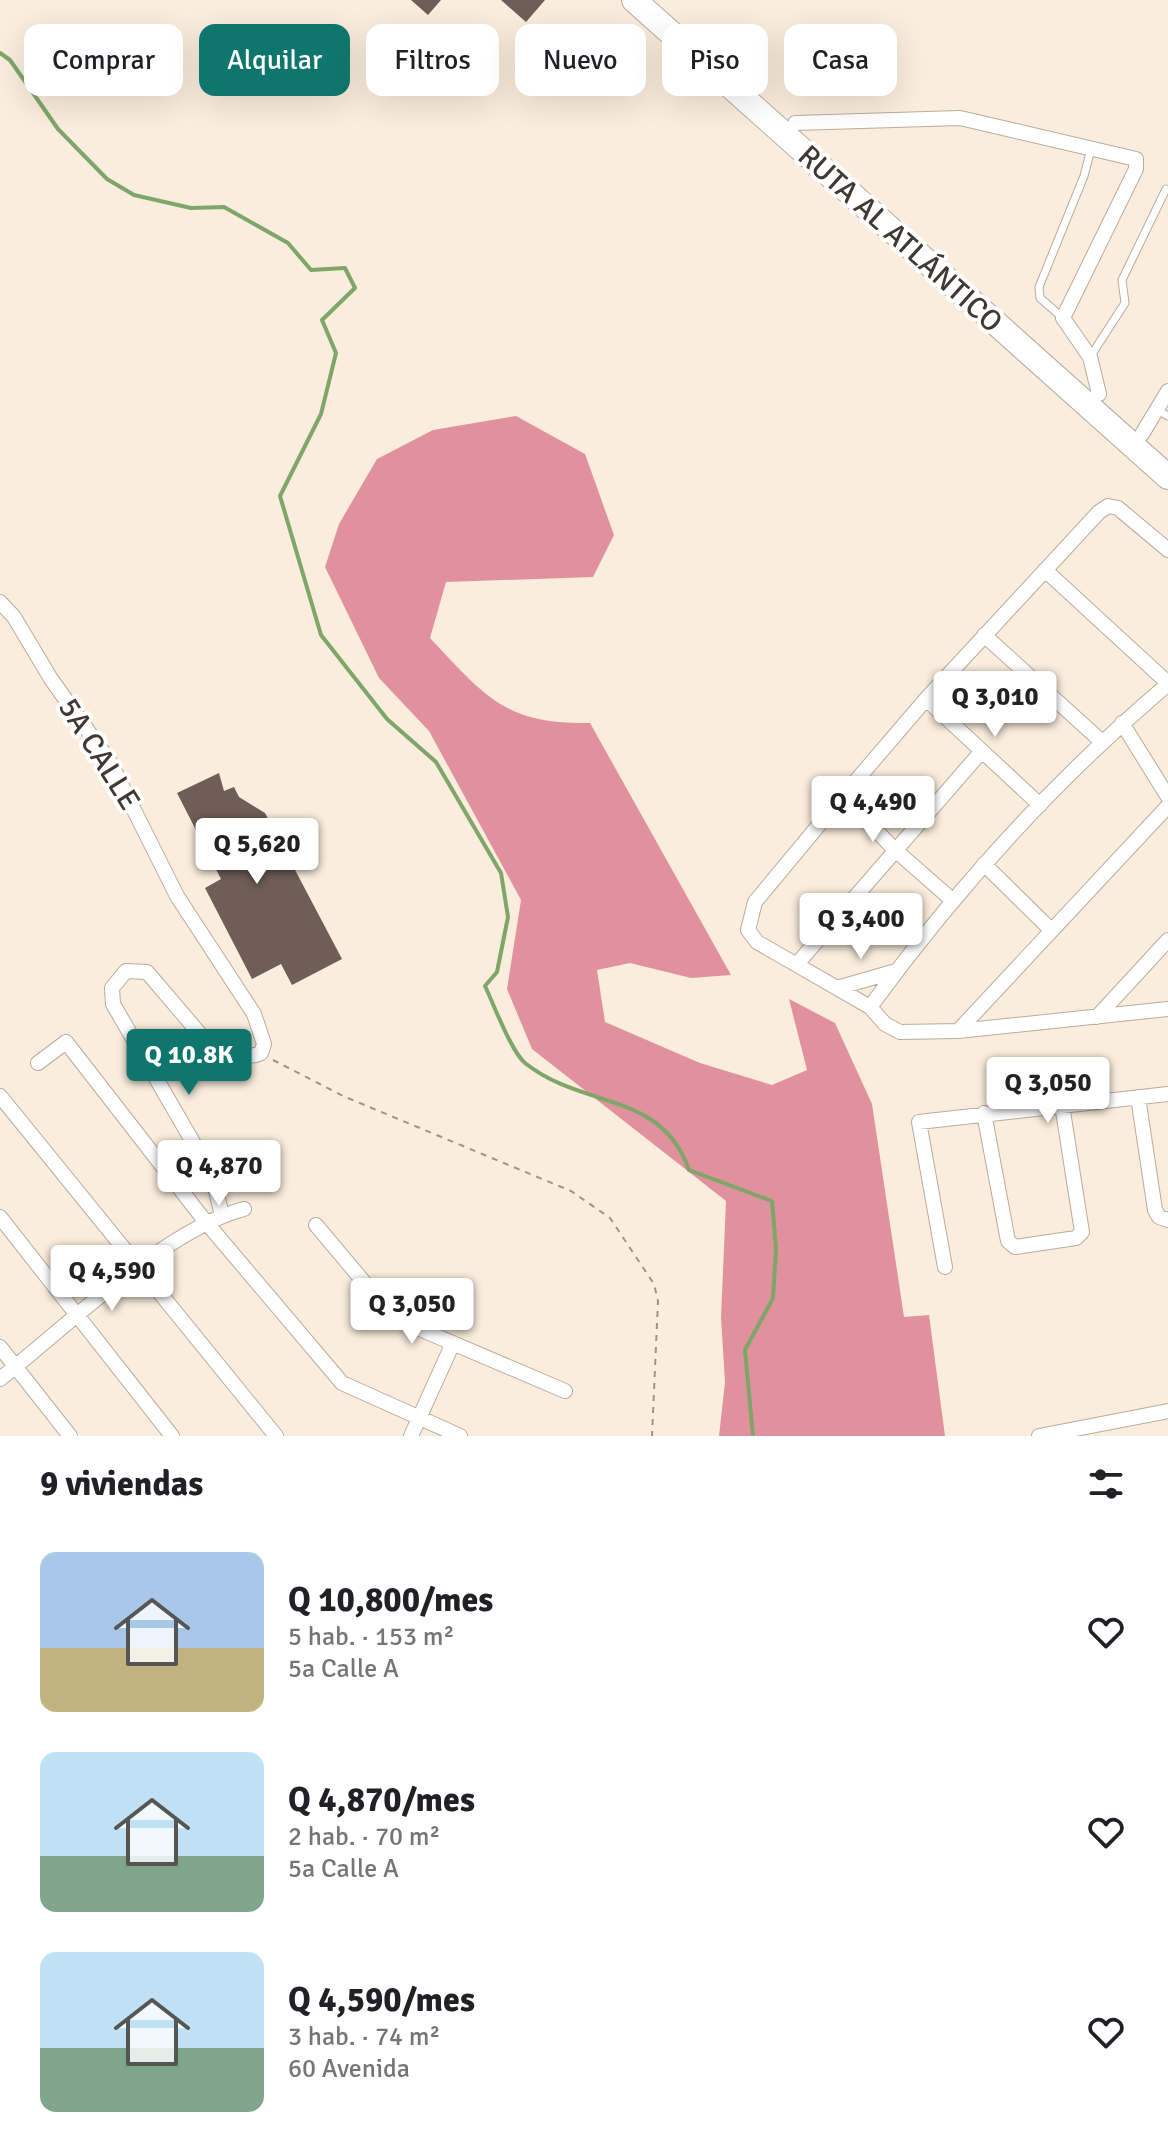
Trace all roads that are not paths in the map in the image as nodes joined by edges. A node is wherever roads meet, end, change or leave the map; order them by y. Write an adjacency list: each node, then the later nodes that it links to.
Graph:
1 (634, 0): 13 (highway, RUTA AL ATLÁNTICO)
2 (659, 0): 3 (highway, RUTA AL ATLÁNTICO)
3 (795, 123): 4 (street); 9 (highway, RUTA AL ATLÁNTICO)
4 (1091, 149): 6 (lane); 6 (street)
5 (1166, 189): 7 (lane)
6 (1063, 318): 7 (street)
7 (1090, 357): 9 (street)
8 (1168, 391): 10 (street)
9 (1099, 394): 11 (highway, RUTA AL ATLÁNTICO)
10 (1162, 413): 11 (street)
11 (1142, 434): 12 (highway, RUTA AL ATLÁNTICO)
12 (1168, 455)
13 (1168, 477)
14 (1168, 550): 15 (street)
15 (1045, 570): 17 (street); 18 (street)
16 (0, 602): 46 (street, 5A CALLE)
17 (984, 635): 19 (street); 21 (street)
18 (1168, 683): 20 (street)
19 (926, 699): 22 (street); 23 (street)
20 (1122, 723): 21 (street); 24 (street)
21 (1101, 741): 25 (street)
22 (981, 752): 25 (street); 27 (street)
23 (843, 796): 27 (street); 32 (street)
24 (1168, 797)
25 (1040, 805): 28 (street)
26 (1168, 806): 30 (street)
27 (894, 849): 29 (street); 32 (street)
28 (984, 864): 29 (street); 30 (street)
29 (951, 899): 33 (street)
30 (1051, 930): 38 (street)
31 (1168, 940): 37 (street)
32 (797, 964): 34 (street)
33 (896, 971): 34 (street); 35 (street)
34 (837, 988): 35 (street)
35 (870, 1007): 38 (street)
36 (1168, 1009): 37 (street)
37 (1097, 1017): 38 (street)
38 (958, 1031)
39 (38, 1063): 49 (street)
40 (1168, 1094): 42 (street)
41 (0, 1096): 51 (street)
42 (1138, 1097): 43 (street); 48 (street)
43 (1062, 1105): 44 (street); 44 (street)
44 (984, 1113): 52 (street)
45 (244, 1209): 46 (street)
46 (222, 1215): 49 (street)
47 (0, 1217): 53 (street)
48 (1168, 1220)
49 (205, 1221): 51 (street); 60 (street)
50 (316, 1225): 54 (street)
51 (141, 1267): 53 (street); 63 (street)
52 (945, 1267)
53 (79, 1315): 56 (street); 62 (street)
54 (453, 1343): 58 (street); 60 (street)
55 (0, 1347): 56 (street)
56 (16, 1367): 57 (street); 61 (street)
57 (0, 1379)
58 (565, 1391)
59 (1168, 1411): 66 (street)
60 (420, 1419): 64 (street); 65 (street)
61 (70, 1436)
62 (172, 1436)
63 (276, 1436)
64 (411, 1436)
65 (460, 1436)
66 (1039, 1436)

